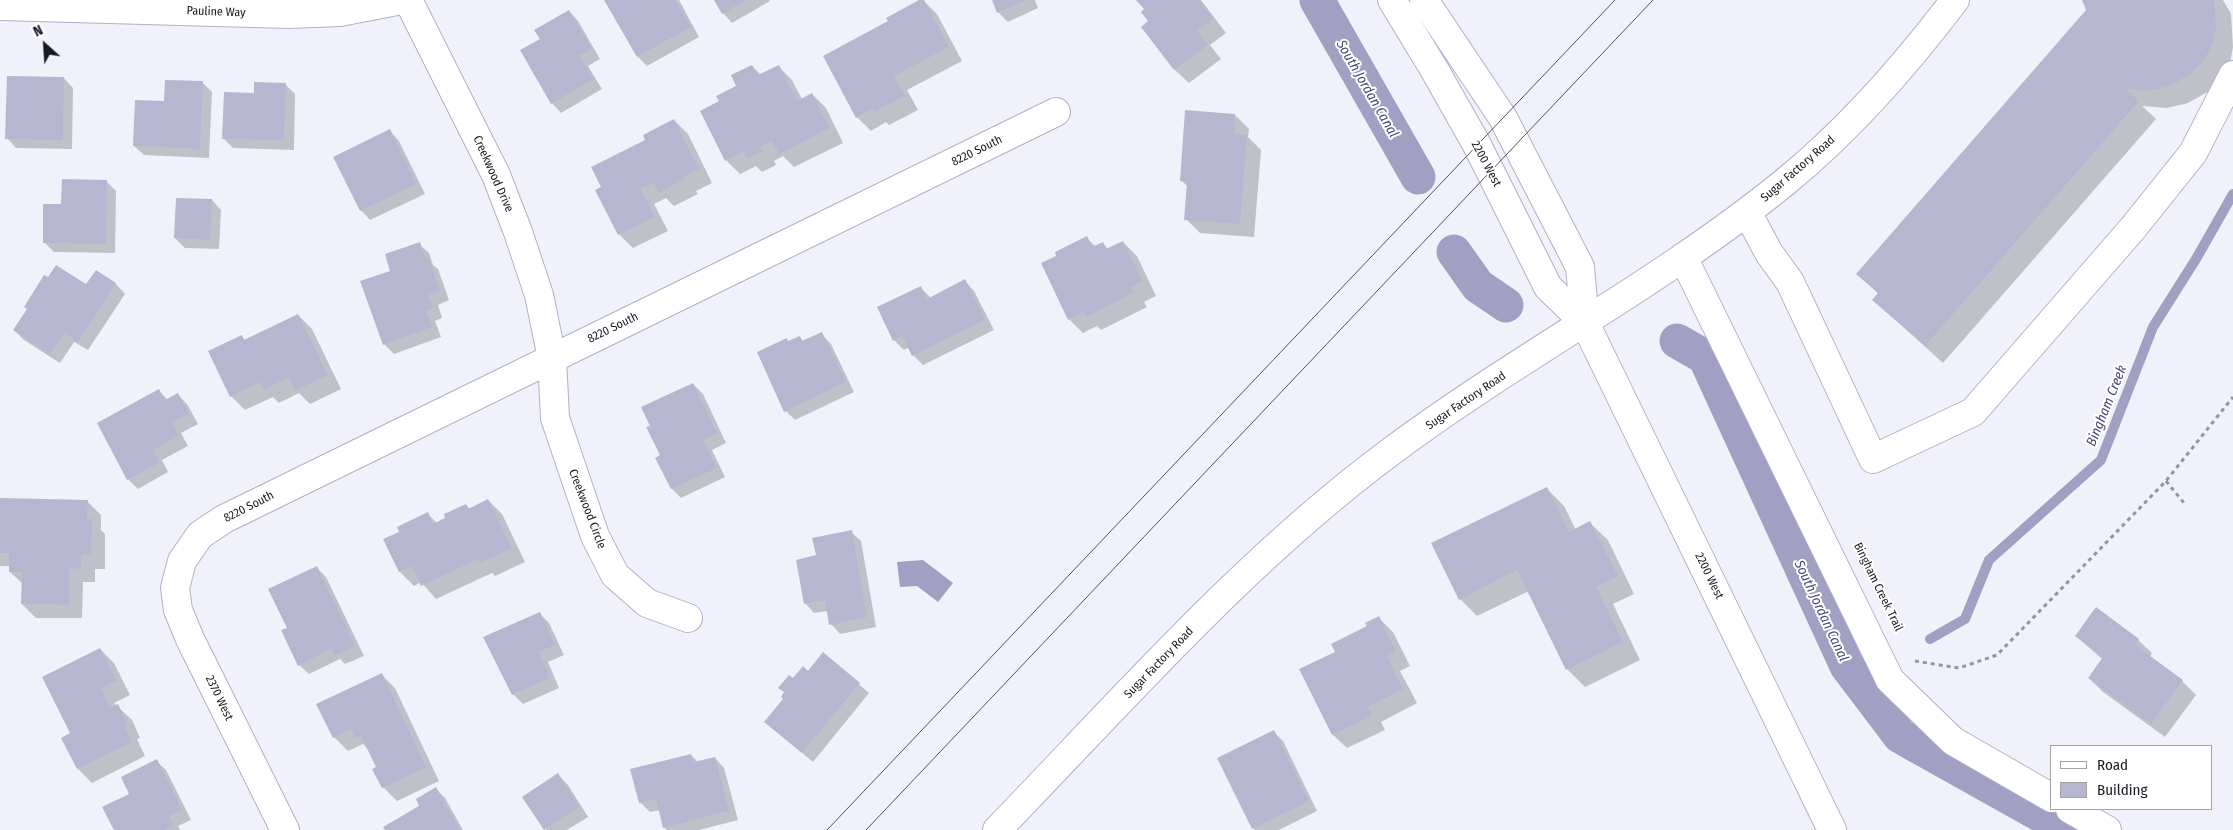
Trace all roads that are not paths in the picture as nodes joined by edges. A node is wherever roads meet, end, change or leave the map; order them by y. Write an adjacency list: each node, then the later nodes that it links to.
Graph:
1 (402, 0): 6 (street, Pauline Way)
2 (408, 0): 12 (street, Creekwood Drive)
3 (1392, 0): 11 (street, 2200 West)
4 (1424, 0): 11 (street, 2200 West)
5 (1955, 0): 9 (street, Sugar Factory Road)
6 (0, 6)
7 (2233, 76): 9 (street)
8 (1056, 112): 12 (street, 8220 South)
9 (1747, 212): 10 (street, Sugar Factory Road)
10 (1683, 257): 11 (street, Sugar Factory Road); 15 (street)
11 (1585, 323): 18 (street, Sugar Factory Road); 19 (street, 2200 West)
12 (552, 358): 13 (street, 8220 South); 14 (street, Creekwood Circle)
13 (182, 561): 17 (street, 2370 West)
14 (688, 618)
15 (2050, 797)
16 (2072, 810): 20 (street)
17 (285, 830)
18 (997, 830)
19 (1832, 830)
20 (2107, 830)

